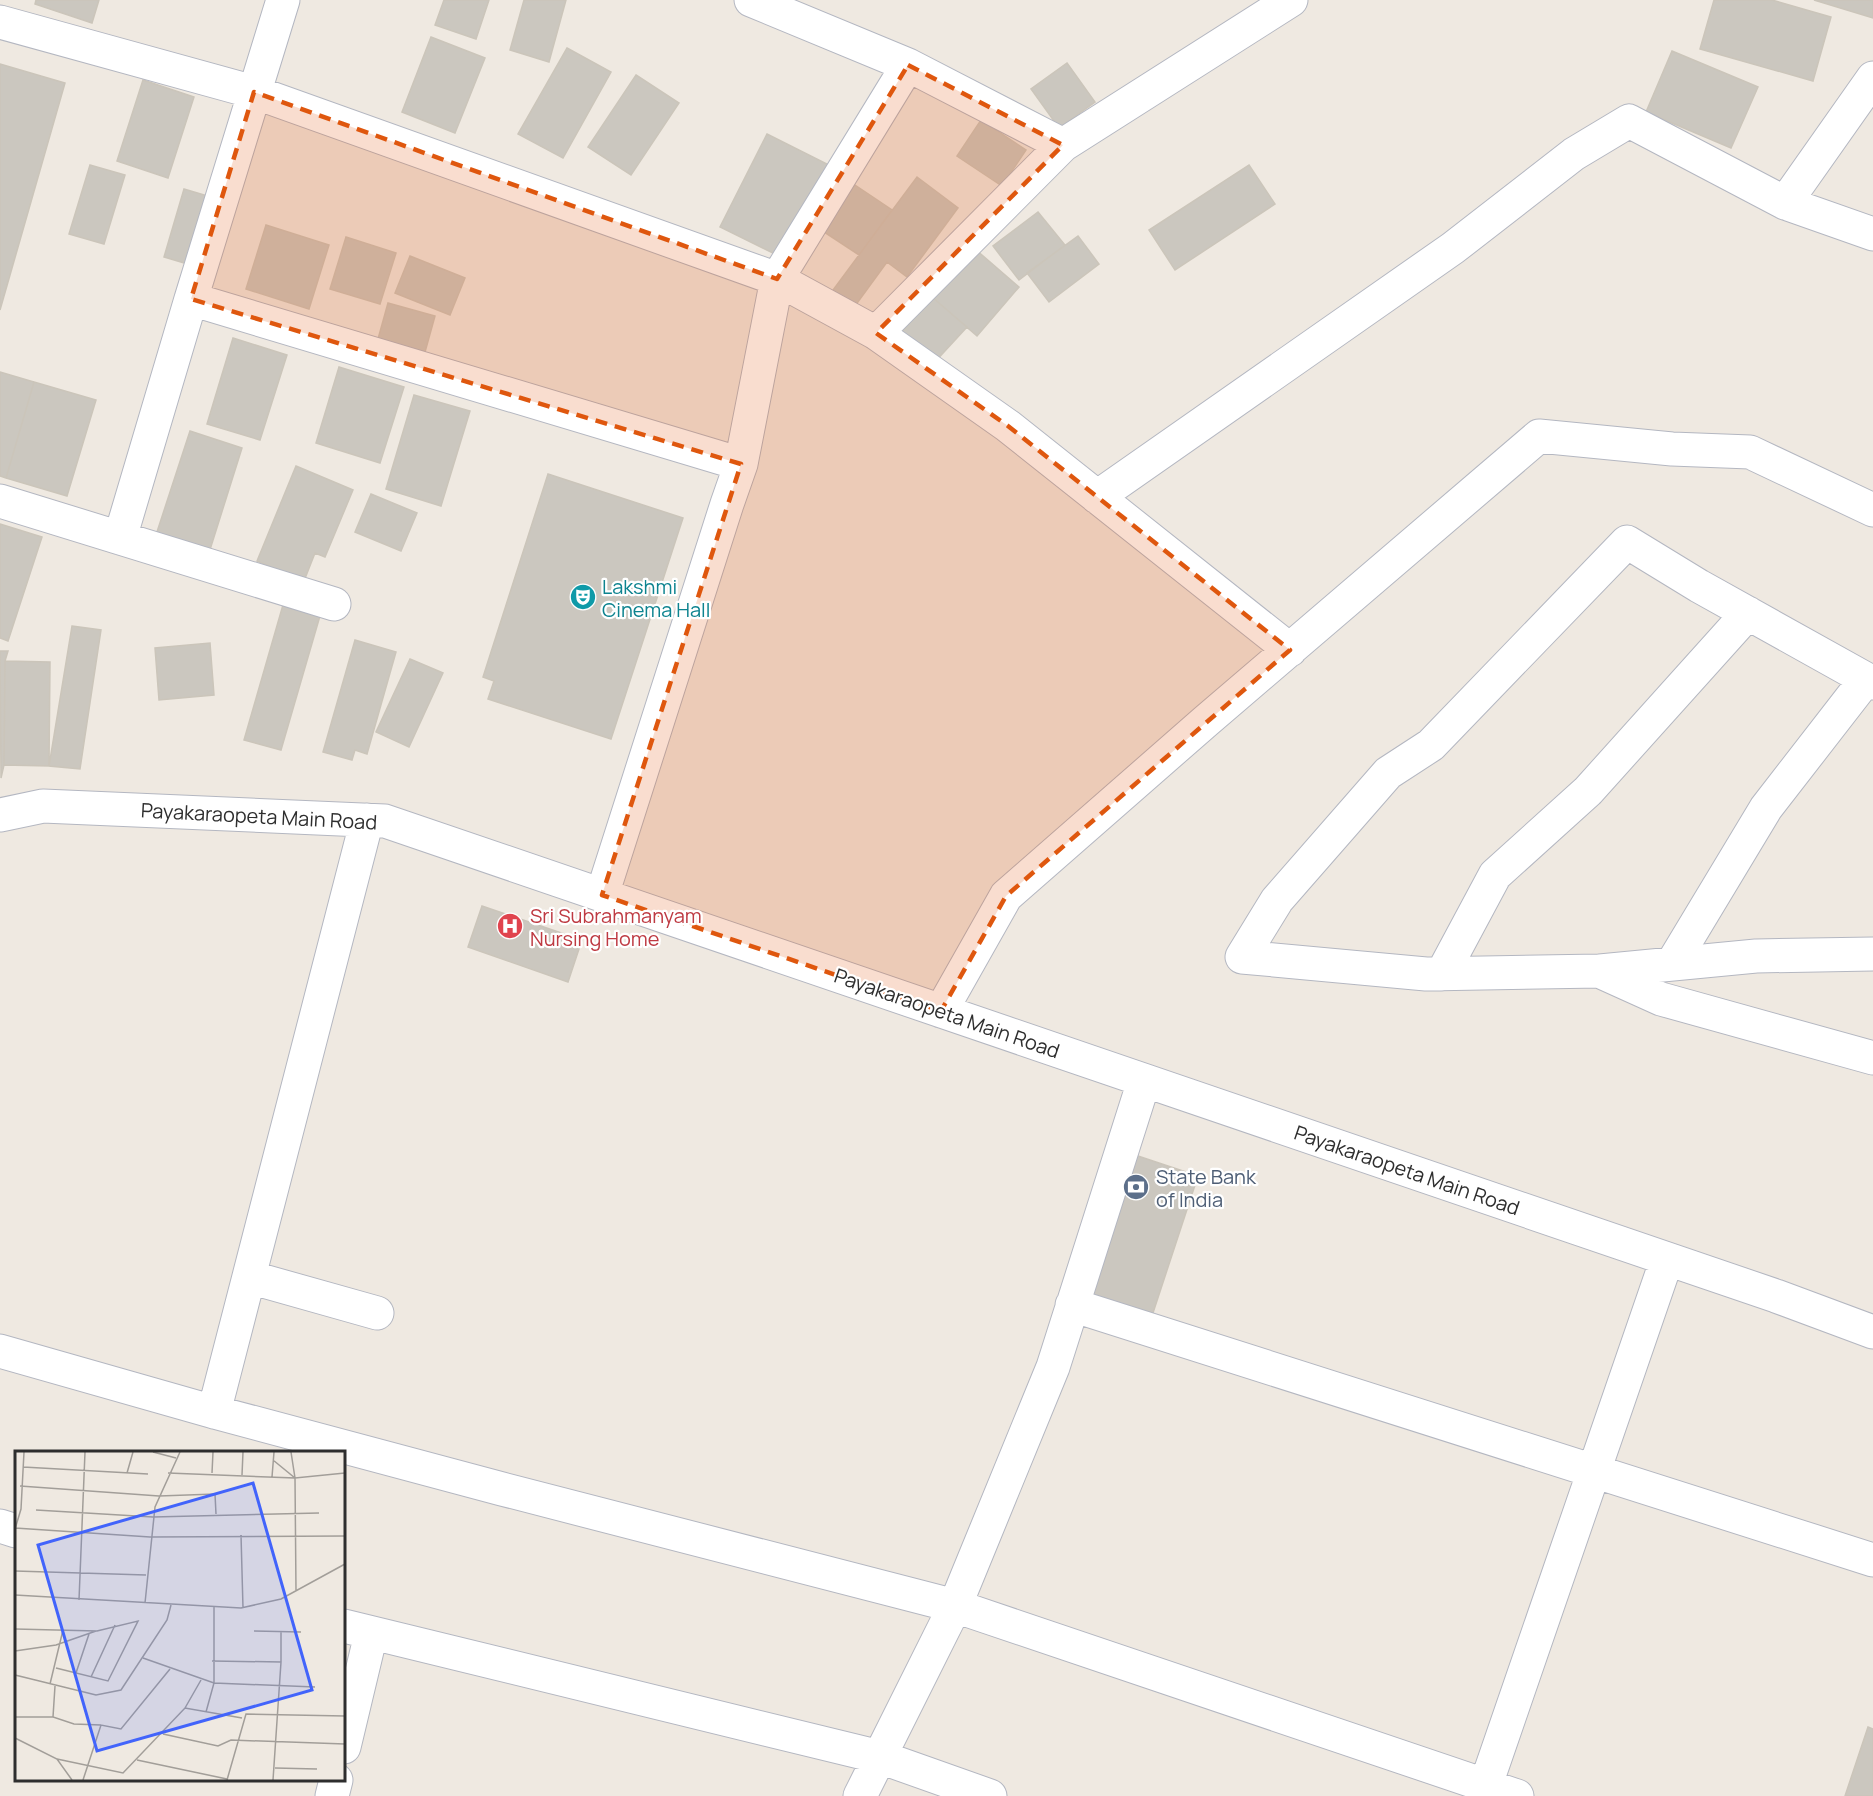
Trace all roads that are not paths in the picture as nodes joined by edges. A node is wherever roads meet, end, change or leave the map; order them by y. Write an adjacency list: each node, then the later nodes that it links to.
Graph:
1 (283, 0): 7 (street)
2 (751, 0): 5 (street)
3 (1291, 0): 8 (street)
4 (0, 22): 7 (street)
5 (908, 66): 8 (street); 11 (street)
6 (1873, 78): 9 (street)
7 (254, 92): 11 (street); 12 (street)
8 (1063, 145): 13 (street)
9 (1785, 203): 10 (street); 15 (street)
10 (1873, 234)
11 (777, 279): 13 (street); 14 (street)
12 (190, 299): 14 (street); 18 (street)
13 (876, 333): 15 (street)
14 (741, 464): 25 (street)
15 (1097, 497): 21 (street)
16 (0, 501): 18 (street)
17 (1873, 510): 21 (street)
18 (120, 538): 19 (street)
19 (334, 604)
20 (1748, 613): 22 (street); 29 (street); 29 (street)
21 (1290, 650): 30 (street)
22 (1870, 681): 27 (street)
23 (0, 815): 24 (street, Payakaraopeta Main Road)
24 (367, 820): 25 (street, Payakaraopeta Main Road); 34 (street)
25 (602, 895): 30 (street, Payakaraopeta Main Road)
26 (1873, 954): 27 (street)
27 (1672, 964): 28 (street)
28 (1599, 971): 29 (street); 31 (street)
29 (1442, 974)
30 (941, 1011): 32 (street, Payakaraopeta Main Road)
31 (1870, 1051)
32 (1144, 1081): 33 (street, Payakaraopeta Main Road); 35 (street)
33 (1667, 1259): 37 (street, Payakaraopeta Main Road); 40 (street)
34 (249, 1277): 36 (street); 39 (street)
35 (1072, 1305): 40 (street); 44 (street)
36 (377, 1313)
37 (1873, 1332)
38 (0, 1351): 39 (street)
39 (214, 1412): 44 (street)
40 (1594, 1472): 43 (street); 49 (street)
41 (0, 1526): 42 (street)
42 (15, 1531)
43 (1873, 1560)
44 (955, 1605): 47 (street); 49 (street)
45 (357, 1630): 46 (street); 47 (street)
46 (345, 1739)
47 (880, 1757): 51 (street); 52 (street)
48 (336, 1781): 50 (street)
49 (1484, 1791): 53 (street)
50 (332, 1796)
51 (860, 1796)
52 (990, 1796)
53 (1516, 1796)

